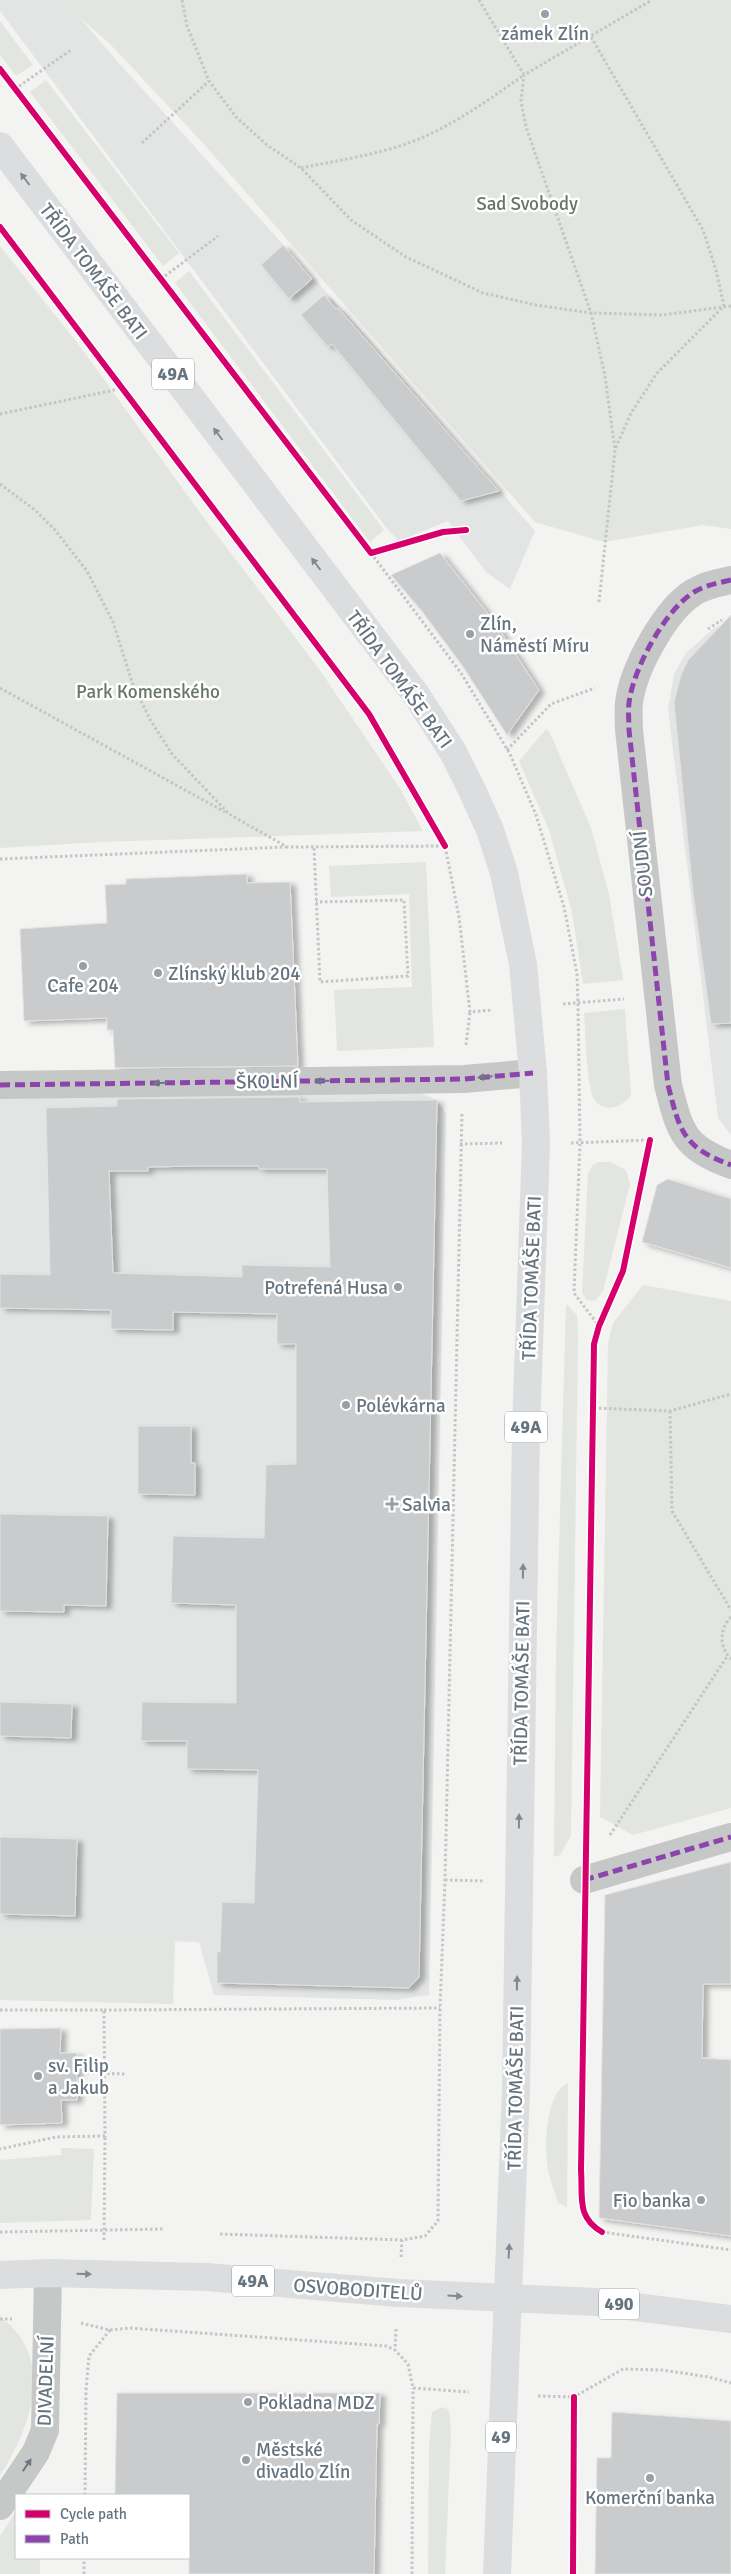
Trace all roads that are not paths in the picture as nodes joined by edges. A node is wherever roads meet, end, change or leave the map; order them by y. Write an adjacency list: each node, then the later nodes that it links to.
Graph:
1 (0, 146): 3 (main road, TŘÍDA TOMÁŠE BATI / 49A, one-way to 1)
2 (731, 580): 5 (street, SOUDNÍ)
3 (533, 1073): 4 (street, ŠKOLNÍ, one-way to 4); 10 (main road, TŘÍDA TOMÁŠE BATI / 49A, one-way to 3)
4 (0, 1085)
5 (731, 1165)
6 (731, 1837): 7 (street)
7 (584, 1880)
8 (48, 2273): 9 (main road, OSVOBODITELŮ / 49A); 10 (main road, OSVOBODITELŮ / 49A, one-way to 10); 12 (street, DIVADELNÍ, one-way to 8)
9 (0, 2275)
10 (506, 2299): 11 (main road, 490); 13 (main road, TŘÍDA TOMÁŠE BATI / 49)
11 (731, 2319)
12 (0, 2506)
13 (497, 2574)

